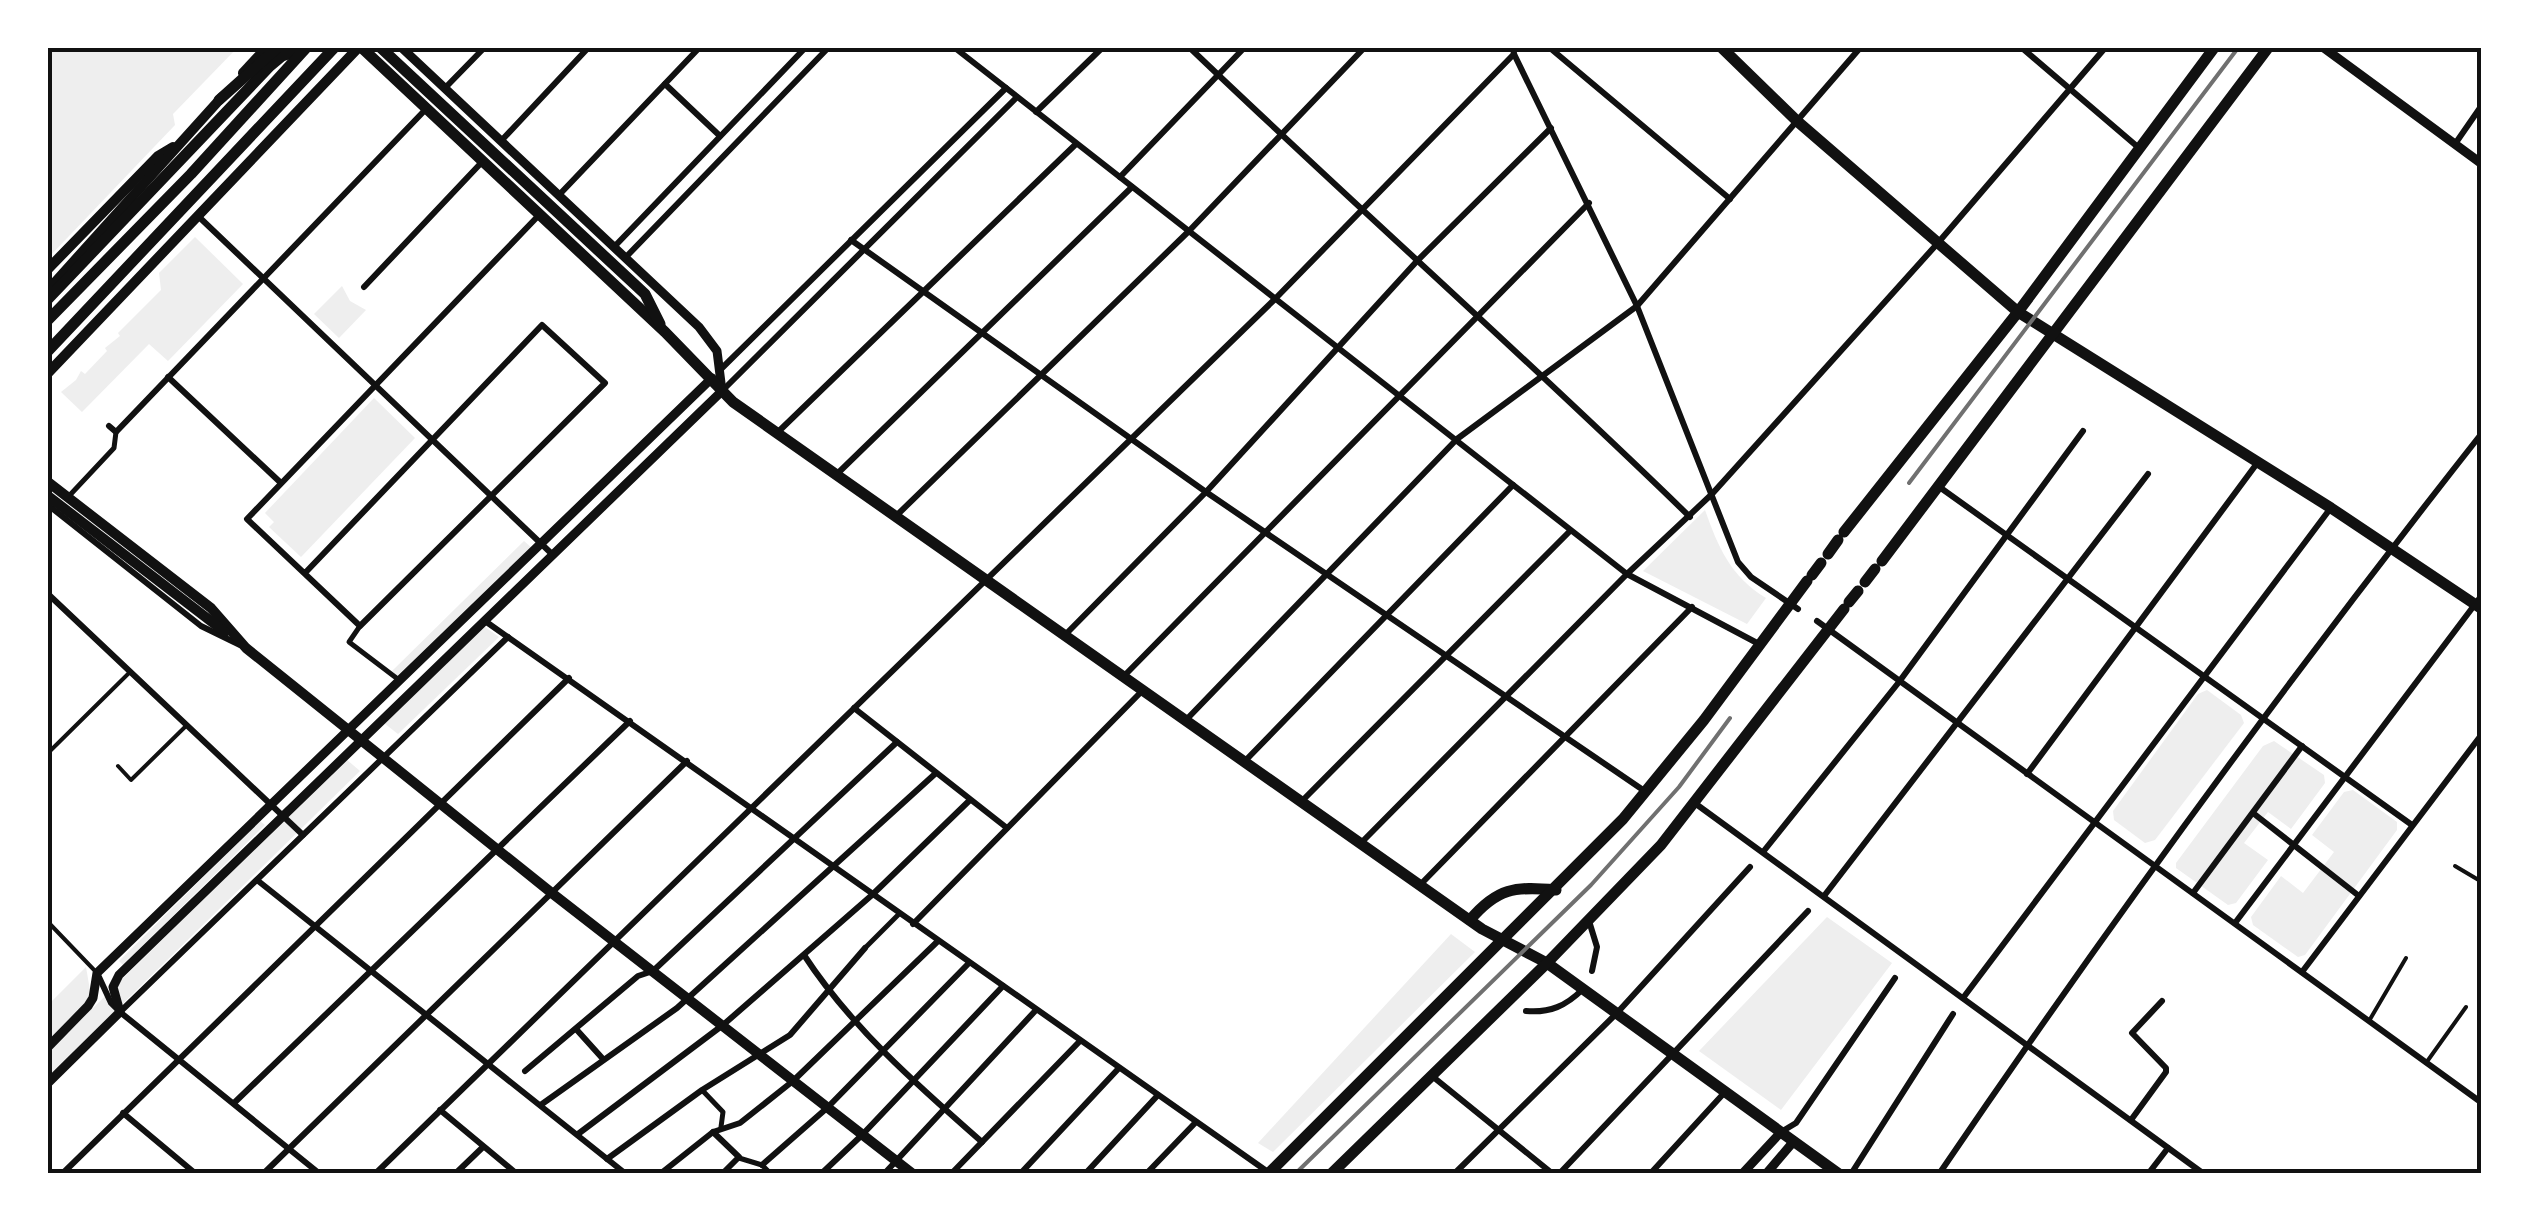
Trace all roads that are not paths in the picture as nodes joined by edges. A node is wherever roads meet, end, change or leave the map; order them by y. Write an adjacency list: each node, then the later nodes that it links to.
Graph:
1 (266, 48): 35 (main road)
2 (277, 48): 35 (main road)
3 (306, 48): 71 (main road); 76 (main road)
4 (334, 48): 81 (main road)
5 (357, 48): 32 (main road); 38 (main road); 58 (main road)
6 (380, 48): 32 (main road)
7 (402, 48): 29 (street)
8 (484, 48): 29 (street)
9 (588, 48): 45 (street)
10 (699, 48): 28 (street)
11 (805, 48): 33 (street)
12 (828, 48): 36 (street)
13 (1102, 48): 39 (street)
14 (1190, 48): 27 (street)
15 (1244, 48): 27 (street)
16 (1364, 48): 42 (street)
17 (1550, 48): 54 (street)
18 (1722, 48): 40 (main road)
19 (2023, 48): 31 (street)
20 (2105, 48): 31 (street)
21 (2214, 48): 48 (main road)
22 (2268, 48): 79 (main road)
23 (2324, 48): 47 (street)
24 (961, 49): 30 (street)
25 (1855, 50): 40 (street)
26 (1513, 51): 41 (street); 56 (street)
27 (1218, 75): 42 (street); 51 (street)
28 (665, 84): 43 (street); 53 (street)
29 (446, 88): 45 (street)
30 (1006, 88): 34 (street); 60 (street)
31 (2070, 88): 48 (street); 61 (street)
32 (427, 90): 77 (main road)
33 (762, 93): 36 (street); 43 (street)
34 (1018, 97): 39 (street); 63 (street)
35 (219, 100): 44 (main road)
36 (774, 104): 64 (street)
37 (2482, 105): 47 (street)
38 (426, 108): 49 (main road); 67 (street)
39 (1036, 112): 46 (street)
40 (1797, 122): 54 (street); 61 (main road)
41 (1551, 128): 55 (street); 65 (street)
42 (1282, 134): 56 (street); 59 (street)
43 (720, 136): 62 (street)
44 (182, 141): 66 (main road); 69 (main road)
45 (501, 141): 53 (street)
46 (1076, 144): 51 (street); 70 (street)
47 (2455, 144): 50 (street)
48 (2140, 149): 74 (main road)
49 (482, 161): 57 (main road); 68 (street)
50 (2482, 164)
51 (1120, 177): 52 (street)
52 (1132, 187): 59 (street); 78 (street)
53 (559, 195): 62 (street)
54 (1730, 199): 73 (street)
55 (1589, 203): 73 (street); 75 (street)
56 (1362, 209): 65 (street); 72 (street)
57 (540, 214): 77 (main road); 87 (street)
58 (198, 216): 67 (street); 82 (main road)
59 (1189, 232): 72 (street); 84 (street)
60 (852, 240): 63 (street); 83 (street)
61 (1937, 244): 74 (main road); 105 (street)
62 (614, 247): 64 (street)
63 (865, 249): 70 (street); 88 (street)
64 (626, 258): 83 (street)
65 (1417, 261): 75 (street); 80 (street)
66 (50, 267)
67 (262, 278): 86 (street); 87 (street)
68 (364, 287)
69 (48, 290)
70 (924, 291): 78 (street); 92 (street)
71 (48, 299)
72 (1274, 300): 80 (street); 94 (street)
73 (1636, 306): 85 (street); 105 (street)
74 (2018, 312): 79 (main road); 127 (main road)
75 (1478, 314): 85 (street); 89 (street)
76 (48, 320)
77 (665, 332): 83 (main road)
78 (982, 334): 84 (street); 98 (street)
79 (2053, 334): 97 (main road); 103 (main road)
80 (1338, 348): 89 (street); 104 (street)
81 (48, 351)
82 (48, 374)
83 (716, 374): 88 (main road); 116 (street)
84 (1042, 375): 94 (street); 111 (street)
85 (1545, 375): 95 (street); 112 (street)
86 (168, 377): 90 (street); 101 (street)
87 (375, 385): 96 (street); 101 (street)
88 (722, 390): 92 (main road); 118 (street)
89 (1400, 396): 95 (street); 114 (street)
90 (112, 429): 108 (street)
91 (2083, 431): 115 (street)
92 (777, 433): 98 (main road)
93 (2482, 434): 117 (street)
94 (1134, 438): 104 (street); 123 (street)
95 (1457, 439): 102 (street); 120 (street)
96 (432, 440): 107 (street); 107 (street); 119 (street)
97 (2258, 462): 110 (main road); 132 (street)
98 (836, 474): 111 (main road)
99 (2148, 474): 122 (street)
100 (48, 482): 108 (main road)
101 (280, 484): 119 (street)
102 (1512, 485): 113 (street); 128 (street)
103 (1938, 486): 115 (street); 133 (main road)
104 (1206, 492): 114 (street); 134 (street)
105 (1712, 494): 112 (street); 127 (street)
106 (48, 496): 137 (main road)
107 (492, 496): 116 (street); 131 (street)
108 (67, 498): 137 (main road)
109 (48, 506): 137 (street)
110 (2331, 508): 117 (main road); 140 (street)
111 (895, 516): 123 (main road)
112 (1690, 516): 121 (street)
113 (1570, 531): 121 (street); 138 (street)
114 (1267, 533): 120 (street); 141 (street)
115 (2007, 535): 122 (street); 144 (street)
116 (541, 543): 118 (street); 143 (street)
117 (2392, 548): 125 (main road); 148 (street)
118 (553, 555): 129 (street)
119 (304, 573): 131 (street)
120 (1326, 574): 128 (street); 150 (street)
121 (1628, 574): 126 (street); 146 (street)
122 (2068, 579): 132 (street); 151 (street)
123 (985, 580): 134 (main road); 147 (street)
124 (48, 594): 139 (street)
125 (2479, 603): 166 (street)
126 (1692, 607): 136 (street); 155 (street)
127 (1794, 607): 136 (main road)
128 (1387, 615): 138 (street); 162 (street)
129 (484, 620): 135 (street); 156 (street)
130 (1818, 621): 133 (street)
131 (360, 626): 143 (street)
132 (2134, 626): 140 (street); 165 (street)
133 (1830, 628): 144 (street); 171 (main road)
134 (1064, 636): 141 (main road)
135 (508, 637): 142 (street); 160 (street)
136 (1760, 644): 167 (main road)
137 (246, 648): 153 (main road)
138 (1448, 657): 146 (street); 169 (street)
139 (130, 672): 152 (street); 159 (lane)
140 (2203, 676): 148 (street); 176 (street)
141 (1123, 677): 145 (main road)
142 (569, 678): 149 (street); 170 (street)
143 (400, 681): 153 (street)
144 (1899, 682): 151 (street); 184 (street)
145 (1142, 691): 150 (main road); 178 (street)
146 (1507, 698): 155 (street); 181 (street)
147 (854, 708): 157 (street); 173 (street)
148 (2262, 717): 158 (street); 185 (street)
149 (630, 721): 161 (street); 183 (street)
150 (1186, 721): 162 (main road)
151 (1957, 724): 165 (street); 196 (street)
152 (187, 725): 163 (lane); 172 (street)
153 (350, 730): 156 (main road); 172 (street)
154 (2482, 734): 177 (street)
155 (1566, 738): 167 (street); 191 (street)
156 (362, 740): 160 (main road); 175 (street)
157 (897, 742): 164 (street); 180 (street)
158 (2302, 746): 166 (street); 174 (street)
159 (48, 753)
160 (383, 758): 170 (main road); 179 (street)
161 (687, 762): 173 (street); 194 (street)
162 (1244, 762): 169 (main road)
163 (118, 766)
164 (936, 773): 168 (street); 188 (street)
165 (2027, 774): 176 (street)
166 (2344, 776): 177 (street); 182 (street)
167 (1646, 792): 192 (main road)
168 (970, 800): 178 (street); 195 (street)
169 (1301, 802): 181 (main road)
170 (441, 804): 183 (main road); 205 (street)
171 (1696, 804): 184 (street); 201 (main road)
172 (272, 806): 175 (street); 218 (street)
173 (750, 808): 180 (street); 206 (street)
174 (2253, 814): 182 (street); 193 (street)
175 (283, 816): 179 (street); 229 (street)
176 (2094, 822): 185 (street); 224 (street)
177 (2412, 825): 197 (street)
178 (1007, 828): 203 (street)
179 (303, 835): 189 (street)
180 (793, 839): 188 (street); 215 (street)
181 (1360, 844): 191 (main road)
182 (2293, 845): 197 (street); 204 (street)
183 (499, 849): 194 (main road); 214 (street)
184 (1763, 852): 196 (street)
185 (2153, 864): 193 (street); 238 (street)
186 (2455, 866): 190 (lane)
187 (1750, 867): 230 (street)
188 (833, 868): 195 (street); 223 (street)
189 (257, 880): 205 (street); 229 (street)
190 (2482, 882)
191 (1420, 886): 200 (main road)
192 (1556, 890): 200 (main road); 208 (main road)
193 (2193, 892): 204 (street)
194 (553, 894): 206 (main road); 232 (street)
195 (872, 895): 199 (street); 210 (street)
196 (1824, 896): 224 (street)
197 (2359, 896): 217 (street)
198 (1808, 912): 242 (street)
199 (899, 914): 203 (street); 209 (street)
200 (1470, 920): 208 (main road)
201 (1589, 920): 213 (main road); 216 (street)
202 (48, 922): 218 (lane)
203 (913, 924): 207 (street)
204 (2235, 924): 217 (street)
205 (317, 926): 214 (street); 243 (street)
206 (615, 941): 215 (main road); 245 (street)
207 (938, 941): 212 (street); 234 (street)
208 (1504, 942): 213 (main road); 282 (main road)
209 (866, 948): 222 (street)
210 (804, 954): 222 (street); 235 (street)
211 (2406, 958): 233 (lane)
212 (969, 962): 220 (street); 240 (street)
213 (1547, 963): 221 (main road); 249 (main road)
214 (372, 968): 232 (street); 257 (street)
215 (653, 971): 223 (main road); 236 (street)
216 (1592, 972)
217 (2302, 972): 233 (street)
218 (97, 973): 229 (street); 239 (street)
219 (1895, 978): 266 (street)
220 (1003, 986): 227 (street); 251 (street)
221 (1584, 988): 228 (street); 230 (main road)
222 (828, 992): 234 (street); 241 (street)
223 (687, 998): 235 (main road); 244 (street)
224 (1963, 998): 238 (street)
225 (2162, 1001): 264 (street)
226 (2466, 1006): 246 (lane)
227 (1036, 1010): 237 (street); 261 (street)
228 (1526, 1011)
229 (120, 1012): 243 (street); 253 (street)
230 (1617, 1012): 242 (main road); 268 (street)
231 (1952, 1014): 308 (street)
232 (428, 1015): 245 (street); 277 (street)
233 (2370, 1021): 246 (street)
234 (854, 1022): 240 (street); 250 (street)
235 (723, 1026): 241 (main road); 271 (street)
236 (576, 1029): 244 (street); 248 (street)
237 (1080, 1041): 247 (street); 274 (street)
238 (2027, 1044): 264 (street); 309 (street)
239 (48, 1047)
240 (884, 1051): 251 (street); 260 (street)
241 (758, 1054): 250 (main road); 254 (street)
242 (1674, 1054): 255 (main road); 303 (street)
243 (177, 1058): 257 (street); 263 (street)
244 (603, 1059): 259 (street)
245 (488, 1063): 252 (street); 262 (street)
246 (2426, 1063): 258 (street)
247 (1119, 1068): 256 (street); 298 (street)
248 (525, 1071): 252 (street)
249 (1432, 1076): 268 (street); 301 (main road)
250 (792, 1080): 260 (main road); 267 (street)
251 (914, 1080): 261 (street); 272 (street)
252 (511, 1081): 259 (street)
253 (48, 1082)
254 (702, 1090): 267 (street); 278 (street)
255 (1726, 1092): 270 (main road); 304 (street)
256 (1158, 1095): 265 (street); 299 (street)
257 (234, 1103): 277 (street)
258 (2482, 1103)
259 (542, 1104): 271 (street)
260 (828, 1108): 272 (main road); 281 (street)
261 (944, 1109): 274 (street); 280 (street)
262 (440, 1110): 275 (street); 287 (street)
263 (123, 1113): 283 (street); 284 (street)
264 (2131, 1120): 276 (street)
265 (1196, 1122): 282 (street); 300 (street)
266 (1796, 1123): 270 (street); 273 (street)
267 (721, 1127): 269 (street)
268 (1499, 1128): 302 (street); 303 (street)
269 (713, 1132): 279 (street); 291 (street)
270 (1780, 1132): 273 (main road); 305 (street)
271 (578, 1134): 278 (street)
272 (862, 1136): 280 (main road); 294 (street)
273 (1794, 1141): 306 (street); 307 (main road)
274 (982, 1142): 297 (street)
275 (482, 1146): 288 (street); 289 (street)
276 (2168, 1148): 310 (street); 311 (street)
277 (290, 1149): 285 (street); 286 (street)
278 (607, 1158): 290 (street)
279 (738, 1158): 281 (street); 292 (street)
280 (896, 1160): 295 (street); 296 (main road)
281 (762, 1164): 293 (street)
282 (1268, 1173)
283 (62, 1174)
284 (196, 1174)
285 (263, 1174)
286 (320, 1174)
287 (375, 1174)
288 (455, 1174)
289 (517, 1174)
290 (626, 1174)
291 (660, 1174)
292 (722, 1174)
293 (772, 1174)
294 (821, 1174)
295 (884, 1174)
296 (913, 1174)
297 (951, 1174)
298 (1020, 1174)
299 (1085, 1174)
300 (1146, 1174)
301 (1332, 1174)
302 (1454, 1174)
303 (1556, 1174)
304 (1650, 1174)
305 (1742, 1174)
306 (1766, 1174)
307 (1839, 1174)
308 (1851, 1174)
309 (1939, 1174)
310 (2148, 1174)
311 (2204, 1174)

